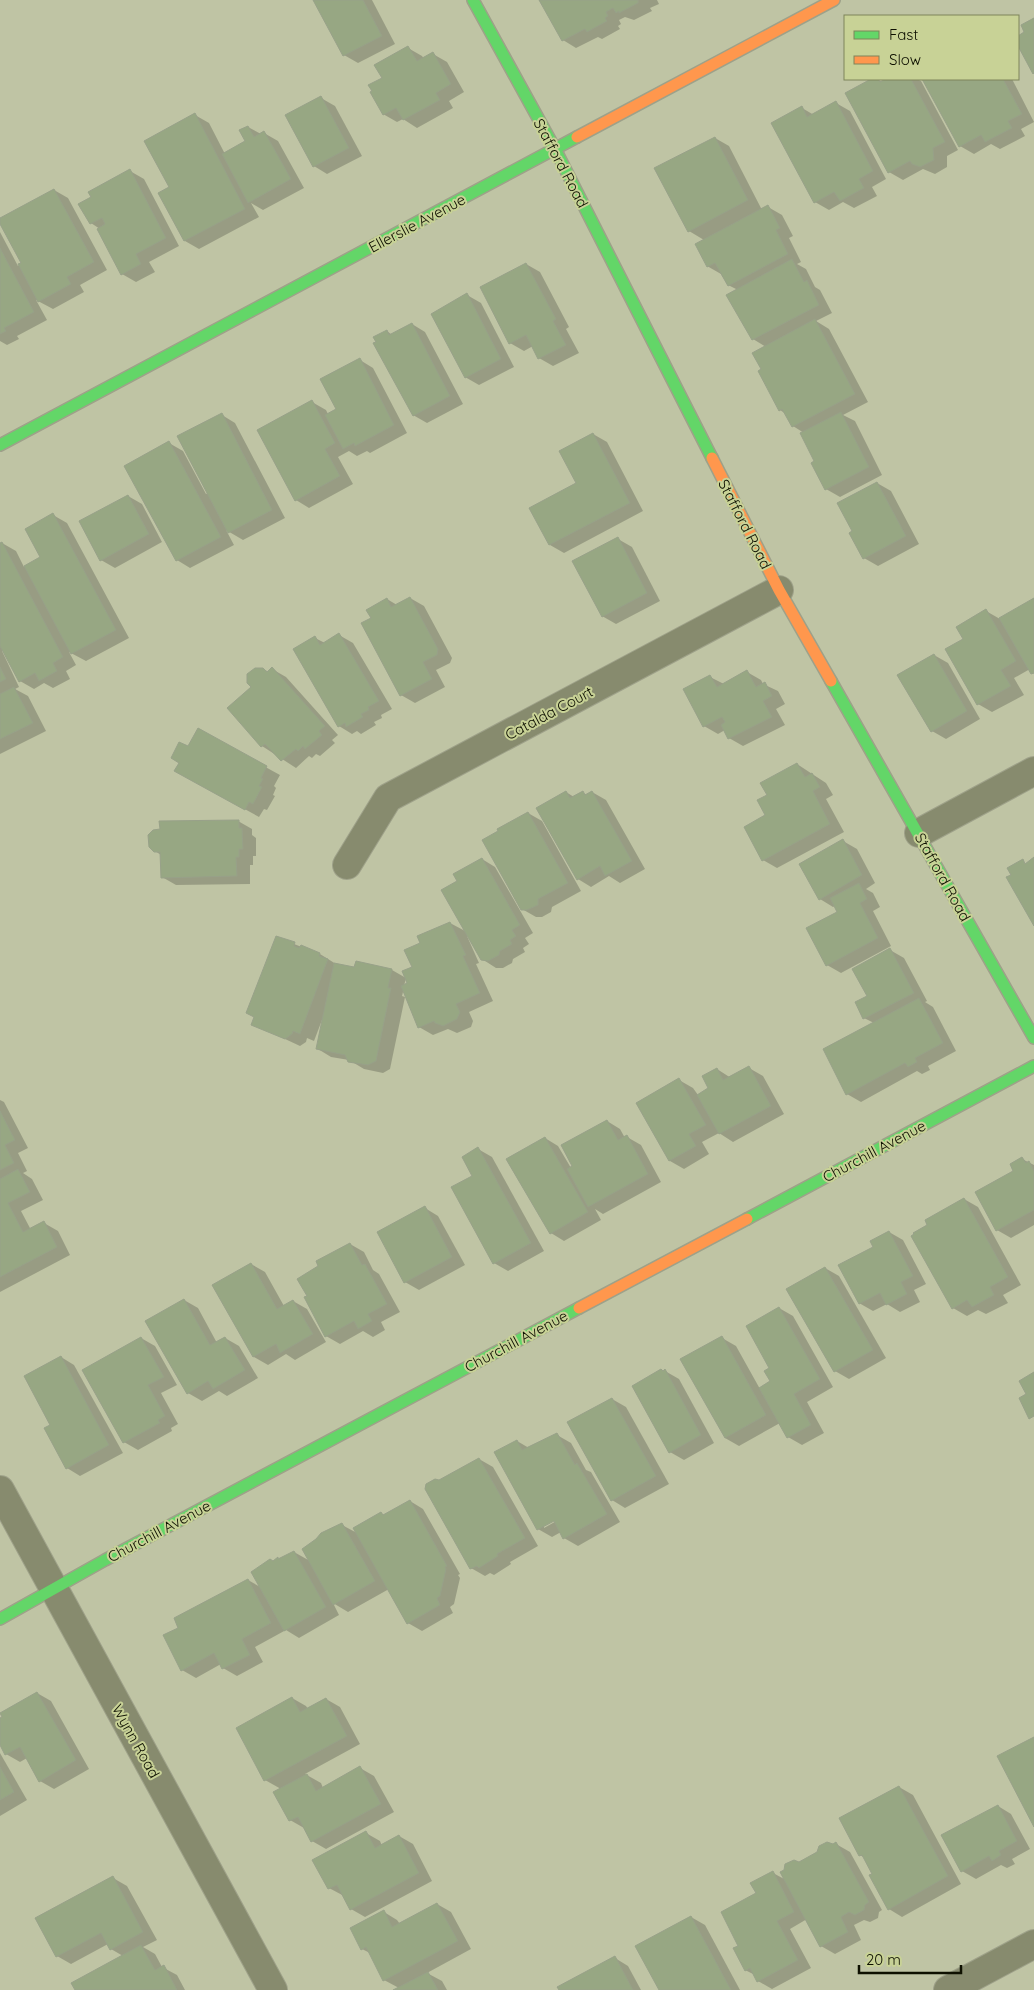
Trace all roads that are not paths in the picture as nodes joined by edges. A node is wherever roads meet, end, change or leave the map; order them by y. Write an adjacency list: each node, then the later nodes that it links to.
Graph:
1 (473, 0): 3 (street, Stafford Road)
2 (834, 0): 3 (street, Ellerslie Avenue)
3 (555, 149): 4 (street, Ellerslie Avenue); 5 (street, Stafford Road)
4 (0, 445)
5 (779, 590): 7 (street, Stafford Road); 8 (street, Catalda Court)
6 (1034, 771): 7 (street)
7 (918, 833): 9 (street, Stafford Road)
8 (347, 866)
9 (1034, 1038)
10 (1034, 1066): 12 (street, Churchill Avenue)
11 (0, 1490): 12 (street, Wynn Road)
12 (53, 1589): 13 (street, Churchill Avenue); 15 (street, Wynn Road)
13 (0, 1619)
14 (1034, 1944): 16 (street)
15 (273, 1990)
16 (948, 1990)

